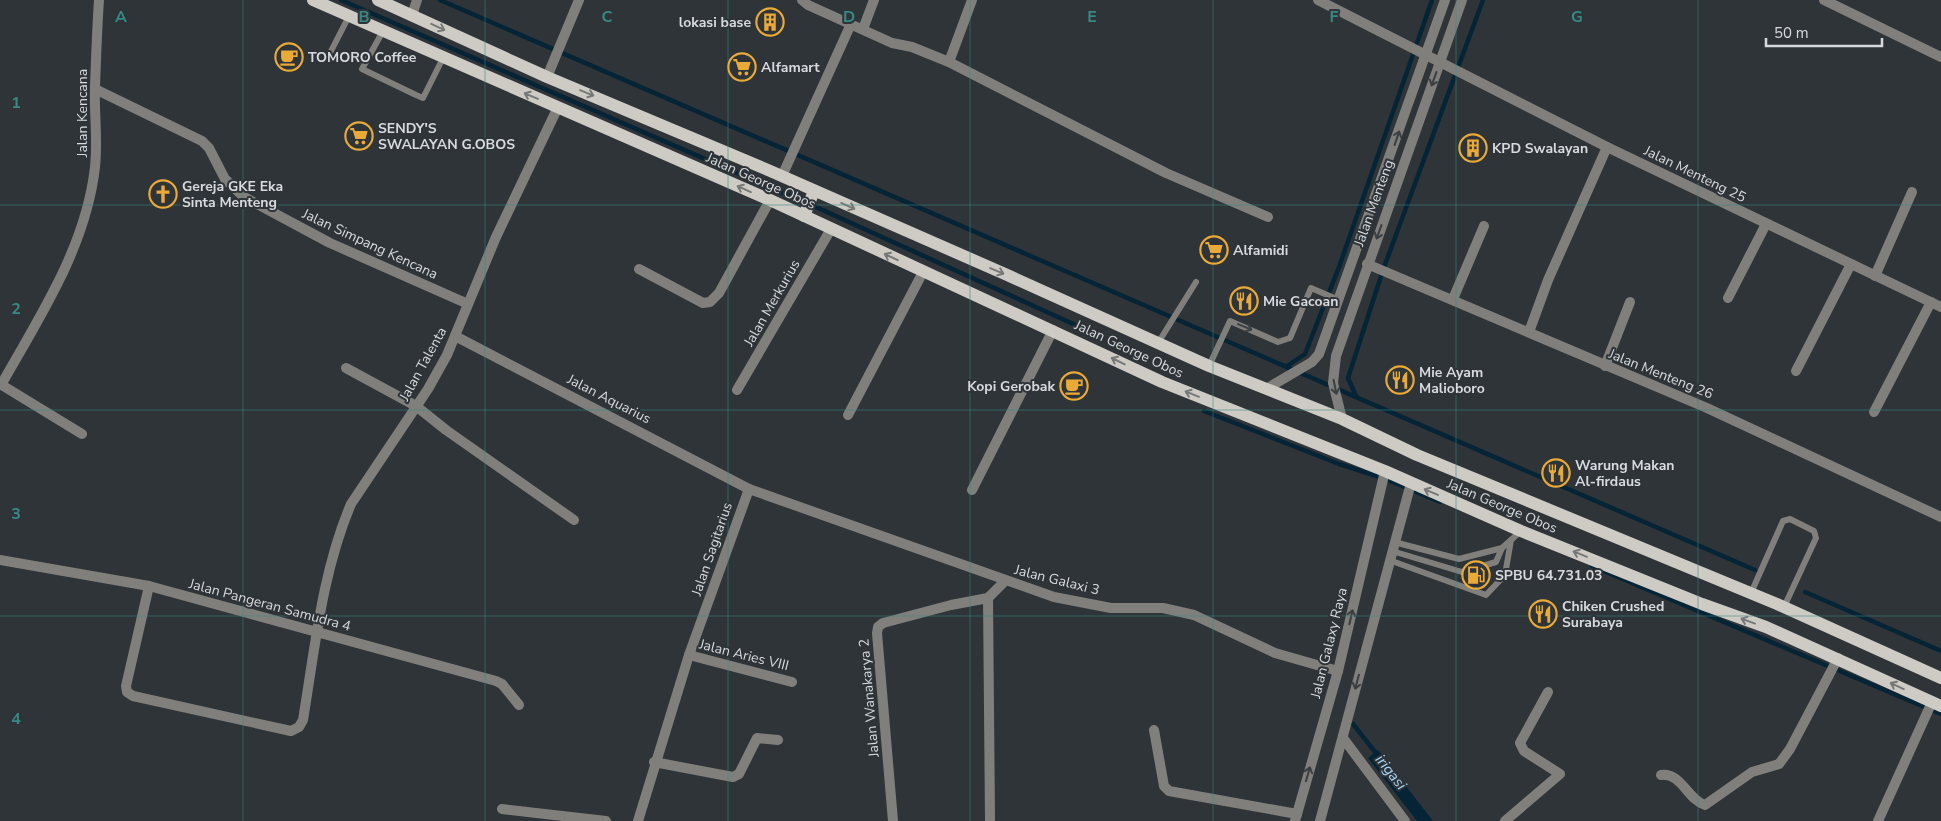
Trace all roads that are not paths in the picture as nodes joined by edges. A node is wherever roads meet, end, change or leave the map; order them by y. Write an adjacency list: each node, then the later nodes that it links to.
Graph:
1 (99, 0): 25 (street, Jalan Kencana)
2 (313, 0): 14 (main road, Jalan George Obos)
3 (378, 0): 13 (main road, Jalan George Obos)
4 (418, 0): 13 (street)
5 (579, 0): 24 (street)
6 (802, 0): 15 (street)
7 (874, 0): 16 (street)
8 (972, 0): 22 (street)
9 (1318, 0): 18 (street, Jalan Menteng 25)
10 (1445, 0): 18 (street)
11 (1462, 0): 23 (street, Jalan Menteng)
12 (1824, 0): 20 (street)
13 (412, 15): 24 (main road, Jalan George Obos, one-way to 24)
14 (349, 16): 17 (main road, Jalan George Obos); 19 (lane)
15 (851, 24): 16 (street); 28 (street)
16 (863, 29): 22 (street)
17 (383, 31): 21 (main road, Jalan George Obos); 21 (lane)
18 (1426, 54): 23 (street, Jalan Menteng 25); 45 (street, one-way to 18)
19 (328, 57)
20 (1941, 57)
21 (443, 58): 26 (main road, Jalan George Obos, one-way to 21)
22 (948, 62): 33 (street)
23 (1441, 62): 27 (street, Jalan Menteng 25); 37 (street, Jalan Menteng, one-way to 37)
24 (547, 76): 28 (main road, Jalan George Obos, one-way to 28)
25 (95, 89): 47 (street, Jalan Simpang Kencana); 57 (street, Jalan Kencana)
26 (558, 107): 31 (main road, Jalan George Obos, one-way to 26); 47 (street, Jalan Talenta)
27 (1607, 147): 34 (street, Jalan Menteng 25); 50 (street)
28 (782, 176): 29 (main road, Jalan George Obos)
29 (814, 191): 32 (main road); 52 (main road, Jalan George Obos, one-way to 52)
30 (1912, 192): 41 (street)
31 (770, 200): 32 (main road, Jalan George Obos); 39 (street)
32 (804, 216): 36 (main road, Jalan George Obos)
33 (1268, 217)
34 (1766, 224): 38 (street, Jalan Menteng 25); 43 (street)
35 (1484, 226): 44 (street)
36 (831, 229): 40 (main road, Jalan George Obos, one-way to 36); 59 (street, Jalan Merkurius)
37 (1367, 264): 44 (street, Jalan Menteng 26); 63 (street, Jalan Menteng, one-way to 63)
38 (1851, 264): 41 (street, Jalan Menteng 25); 56 (street)
39 (639, 269)
40 (923, 272): 49 (main road, Jalan George Obos); 62 (street)
41 (1875, 276): 48 (street, Jalan Menteng 25)
42 (1196, 282): 52 (lane)
43 (1728, 298)
44 (1453, 299): 50 (street, Jalan Menteng 26)
45 (1339, 300): 53 (lane, one-way to 45); 58 (street)
46 (1630, 302): 54 (street)
47 (468, 304): 51 (street, Jalan Talenta)
48 (1936, 304): 61 (street)
49 (1053, 330): 65 (main road, Jalan George Obos, one-way to 49); 68 (street)
50 (1529, 332): 54 (street, Jalan Menteng 26)
51 (455, 336): 60 (street, Jalan Talenta); 67 (street, Jalan Aquarius)
52 (1158, 343): 53 (main road, Jalan George Obos)
53 (1209, 366): 58 (main road, Jalan George Obos)
54 (1604, 366): 69 (street, Jalan Menteng 26)
55 (346, 368): 60 (street)
56 (1796, 371)
57 (0, 384): 64 (street)
58 (1266, 389): 63 (main road, Jalan George Obos)
59 (737, 390)
60 (416, 406): 70 (street); 80 (street, Jalan Talenta)
61 (1874, 412)
62 (848, 415)
63 (1342, 419): 77 (main road, Jalan George Obos)
64 (82, 434)
65 (1385, 471): 66 (main road, Jalan George Obos); 83 (street, Jalan Galaxy Raya, one-way to 65)
66 (1411, 483): 71 (main road, Jalan George Obos, one-way to 66); 73 (street)
67 (749, 489): 75 (street); 81 (street, Jalan Sagitarius)
68 (972, 490)
69 (1941, 517)
70 (574, 520)
71 (1516, 535): 72 (lane); 73 (lane); 82 (main road, Jalan George Obos, one-way to 71)
72 (1502, 548): 73 (lane); 73 (lane)
73 (1392, 551): 90 (street, one-way to 90)
74 (0, 560): 76 (street, Jalan Pangeran Samudra 4)
75 (1005, 581): 78 (street, Jalan Galaxi 3); 83 (street, Jalan Galaxi 3)
76 (149, 586): 80 (street, Jalan Pangeran Samudra 4); 80 (street, Jalan Talenta)
77 (1751, 593): 79 (main road, Jalan George Obos); 79 (lane)
78 (988, 598): 98 (street, Jalan Wanakarya 2); 99 (street)
79 (1784, 607): 84 (main road, Jalan George Obos)
80 (318, 633): 88 (street, Jalan Pangeran Samudra 4)
81 (689, 655): 85 (street, Jalan Aries VIII); 92 (street, Jalan Sagitarius)
82 (1838, 658): 87 (main road, Jalan George Obos, one-way to 82); 93 (street)
83 (1338, 671): 95 (street, Jalan Galaxy Raya, one-way to 83)
84 (1941, 678)
85 (792, 682)
86 (1548, 692): 102 (street)
87 (1937, 704): 103 (street)
88 (519, 705)
89 (1154, 730): 95 (street)
90 (1343, 738): 100 (street); 101 (street)
91 (778, 740): 92 (street)
92 (654, 762): 97 (street, Jalan Sagitarius)
93 (1661, 775)
94 (502, 809): 96 (street)
95 (1296, 817)
96 (606, 821)
97 (638, 821)
98 (893, 821)
99 (990, 821)
100 (1320, 821)
101 (1405, 821)
102 (1505, 821)
103 (1878, 821)

